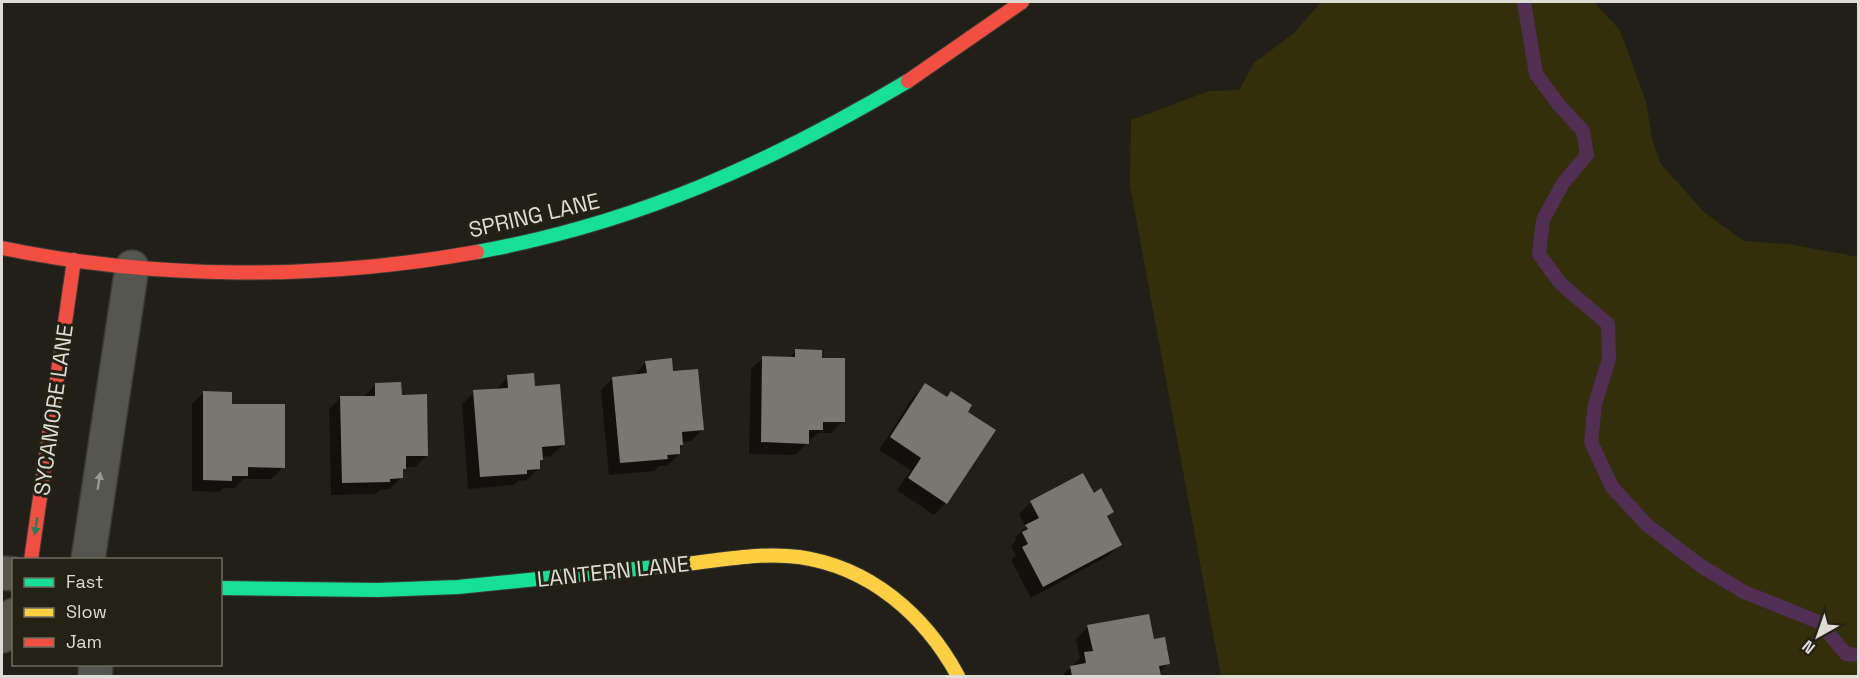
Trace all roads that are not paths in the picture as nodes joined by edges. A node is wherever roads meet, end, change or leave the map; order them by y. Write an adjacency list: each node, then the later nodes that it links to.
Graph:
1 (1022, 2): 4 (street, SPRING LANE)
2 (2, 248): 3 (street, SPRING LANE)
3 (74, 260): 4 (street, SPRING LANE); 5 (street, SYCAMORE LANE, one-way to 5)
4 (132, 267): 6 (street, one-way to 4)
5 (32, 558)
6 (88, 558)
7 (222, 588): 10 (street, LANTERN LANE)
8 (12, 618): 9 (street)
9 (2, 636)
10 (958, 676)

